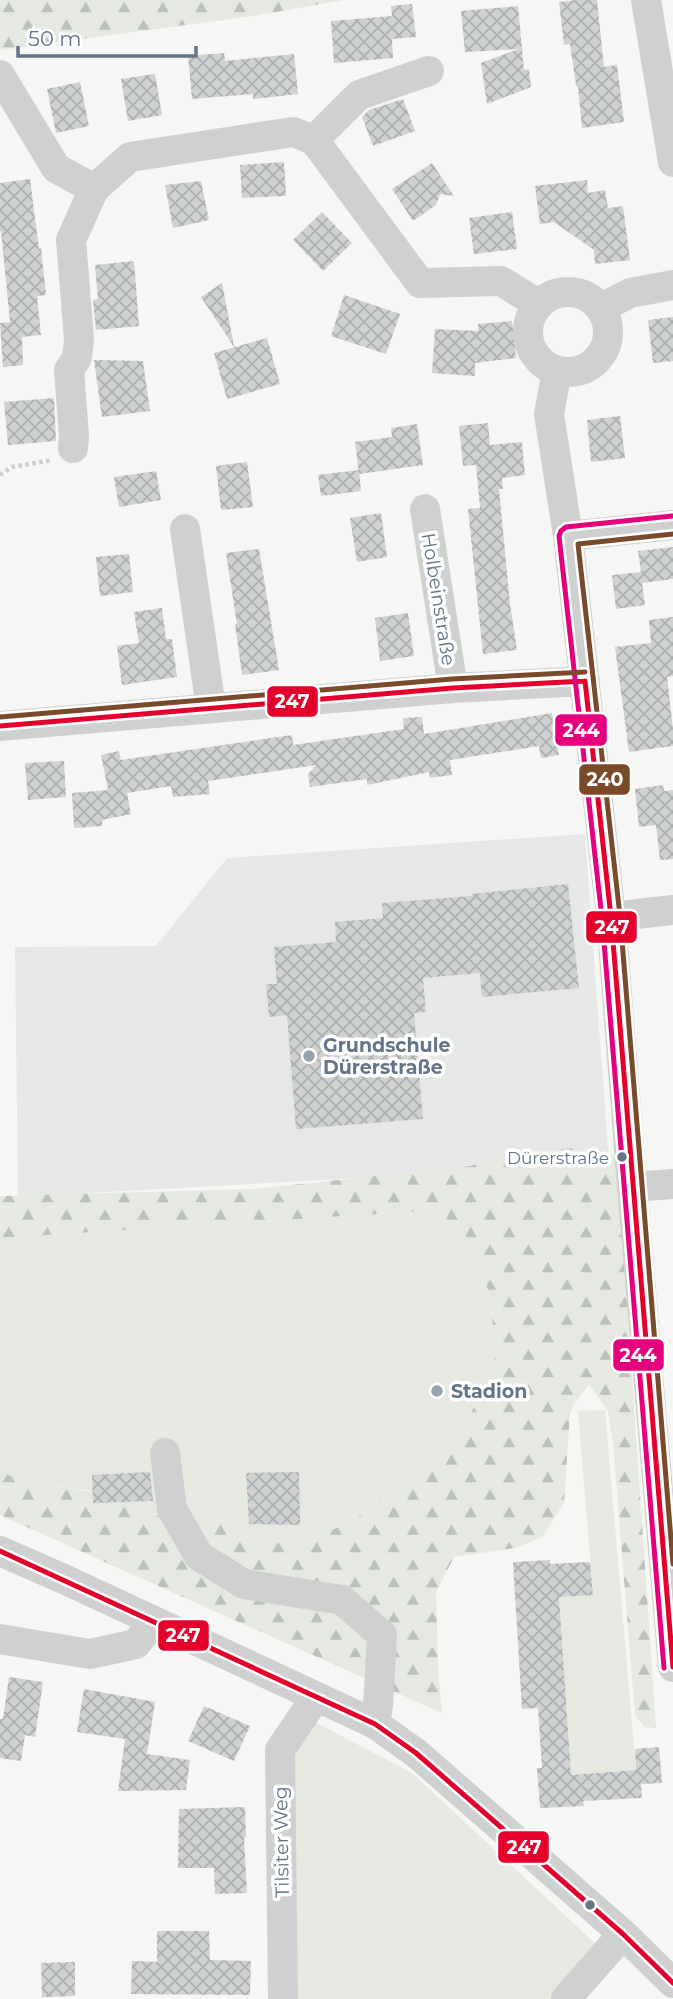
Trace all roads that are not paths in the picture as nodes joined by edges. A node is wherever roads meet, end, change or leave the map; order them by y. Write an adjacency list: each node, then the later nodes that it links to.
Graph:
1 (646, 0): 5 (street)
2 (429, 71): 4 (street)
3 (0, 75): 6 (street)
4 (314, 140): 6 (street); 8 (street)
5 (673, 162)
6 (94, 189): 11 (street)
7 (673, 285): 9 (street)
8 (538, 304): 9 (street); 10 (street)
9 (601, 308): 10 (street)
10 (557, 371): 15 (street)
11 (73, 448)
12 (425, 509): 17 (street, Holbeinstraße)
13 (673, 524): 15 (street)
14 (185, 528): 18 (street)
15 (568, 536): 16 (street)
16 (585, 681): 17 (street); 21 (street)
17 (453, 688): 18 (street)
18 (211, 708): 19 (street)
19 (0, 726)
20 (673, 911): 21 (street)
21 (611, 917): 23 (street)
22 (673, 1184): 23 (street)
23 (632, 1187): 28 (street)
24 (165, 1453): 30 (street)
25 (0, 1551): 26 (street)
26 (154, 1621): 27 (street); 29 (street)
27 (0, 1639)
28 (673, 1658)
29 (316, 1697): 30 (street); 33 (street, Tilsiter Weg)
30 (375, 1724): 31 (street)
31 (622, 1934): 32 (street); 34 (street)
32 (668, 1968)
33 (284, 1999)
34 (566, 1999)

